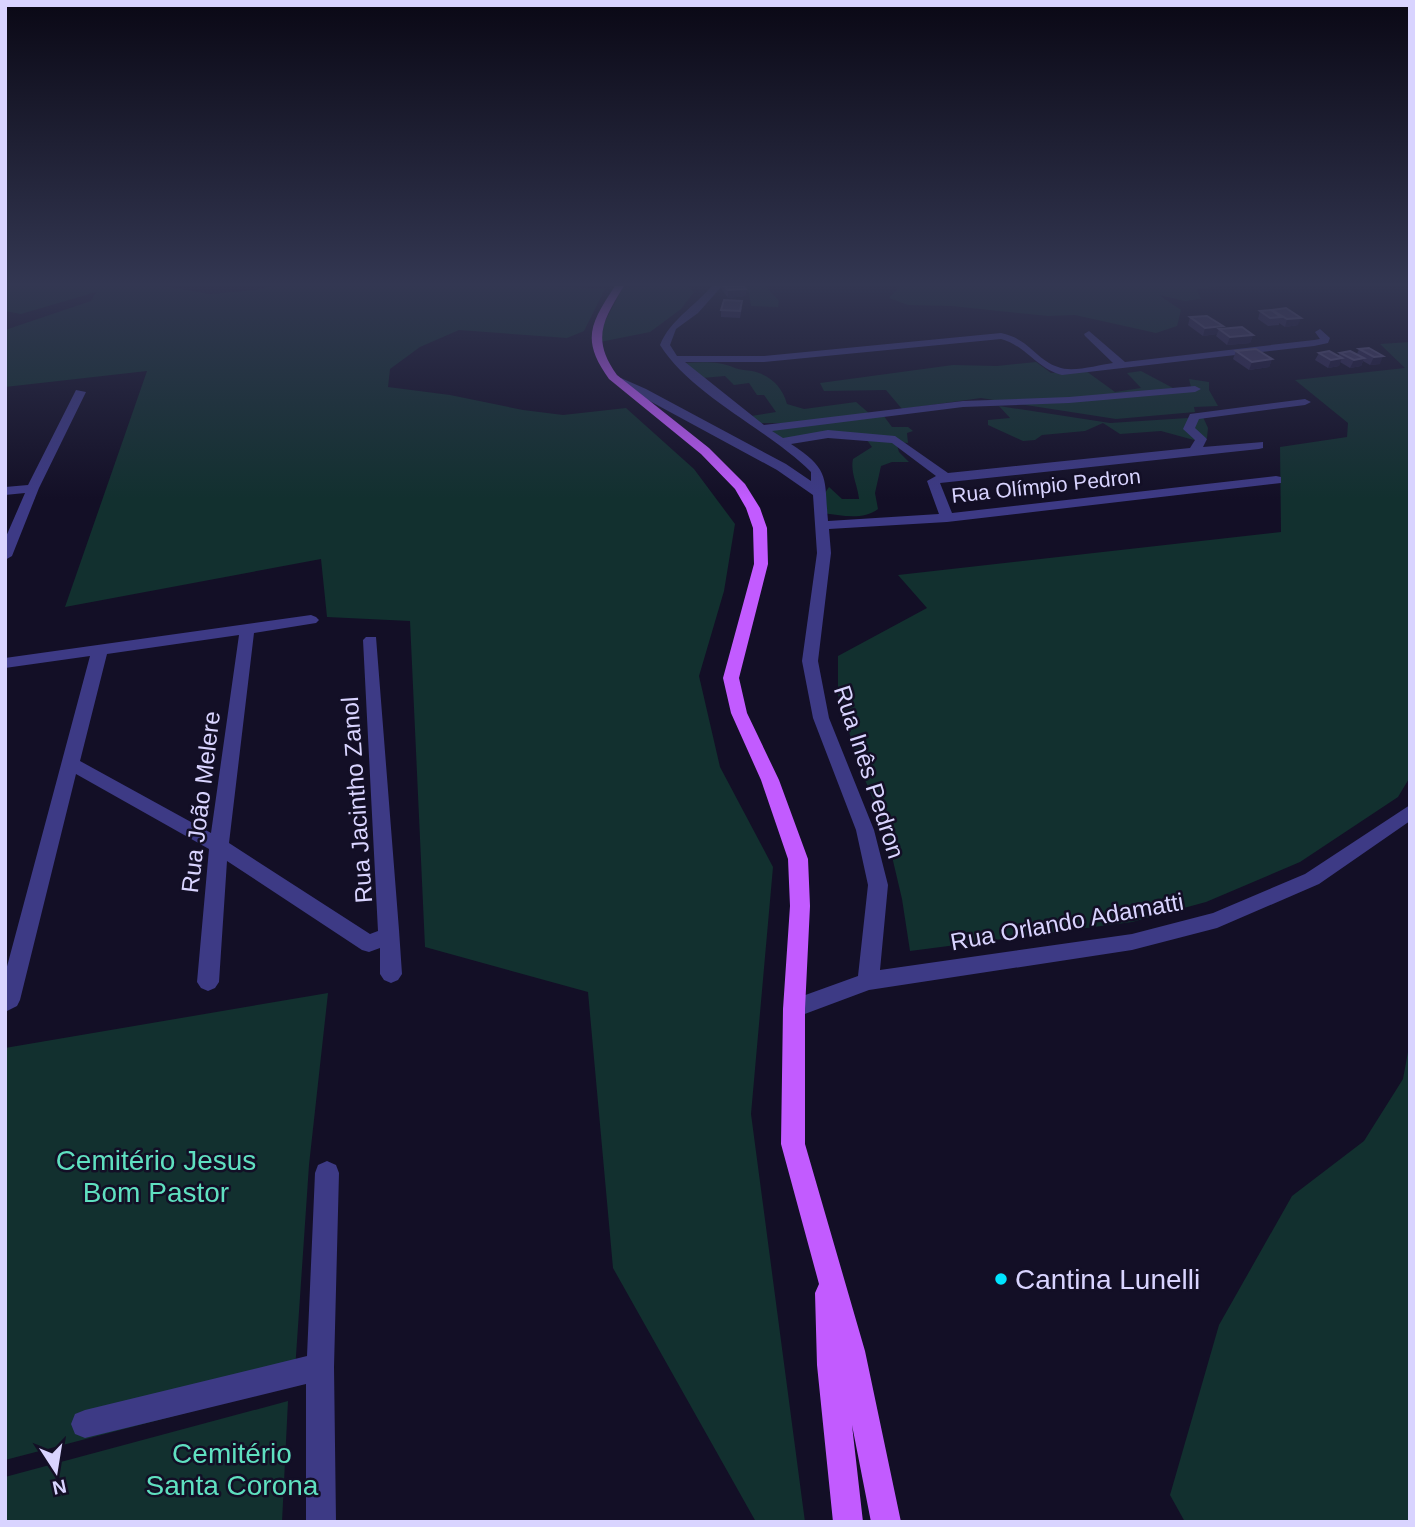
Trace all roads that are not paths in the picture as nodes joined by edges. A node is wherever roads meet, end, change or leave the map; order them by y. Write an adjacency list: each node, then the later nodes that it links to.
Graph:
1 (600, 357): 8 (main road)
2 (782, 357): 6 (street)
3 (1037, 357): 7 (street)
4 (1114, 357): 7 (street)
5 (1190, 357): 7 (street)
6 (674, 359): 12 (street, Rua Inês Pedron)
7 (1122, 365)
8 (617, 380): 20 (street); 38 (main road)
9 (1195, 389): 12 (street)
10 (80, 392): 18 (street)
11 (1304, 402): 15 (street)
12 (761, 429): 13 (street, Rua Inês Pedron)
13 (781, 442): 16 (street); 20 (street, Rua Inês Pedron)
14 (1259, 445): 15 (street)
15 (1195, 451): 16 (street)
16 (945, 477): 21 (street)
17 (1276, 481): 21 (street, Rua Olímpio Pedron)
18 (33, 488): 19 (street); 23 (street)
19 (5, 491)
20 (819, 494): 22 (street, Rua Inês Pedron)
21 (947, 518): 22 (street, Rua Olímpio Pedron)
22 (820, 526): 35 (street, Rua Inês Pedron)
23 (11, 527): 24 (street)
24 (5, 556)
25 (312, 620): 26 (street)
26 (247, 629): 28 (street); 32 (street, Rua João Melere)
27 (371, 640): 33 (street, Rua Jacintho Zanol)
28 (100, 649): 29 (street); 30 (street)
29 (5, 663)
30 (70, 763): 32 (street); 37 (street)
31 (1410, 812): 35 (street, Rua Orlando Adamatti)
32 (219, 846): 33 (street, Rua Jacintho Zanol); 36 (street, Rua João Melere)
33 (389, 930): 34 (street)
34 (391, 974)
35 (868, 981): 38 (street, Rua Orlando Adamatti)
36 (208, 982)
37 (7, 1002)
38 (794, 1009): 40 (main road)
39 (327, 1173): 41 (street)
40 (827, 1265): 44 (main road); 45 (main road)
41 (320, 1367): 42 (street); 43 (street)
42 (85, 1424)
43 (321, 1522)
44 (848, 1522)
45 (886, 1522)

